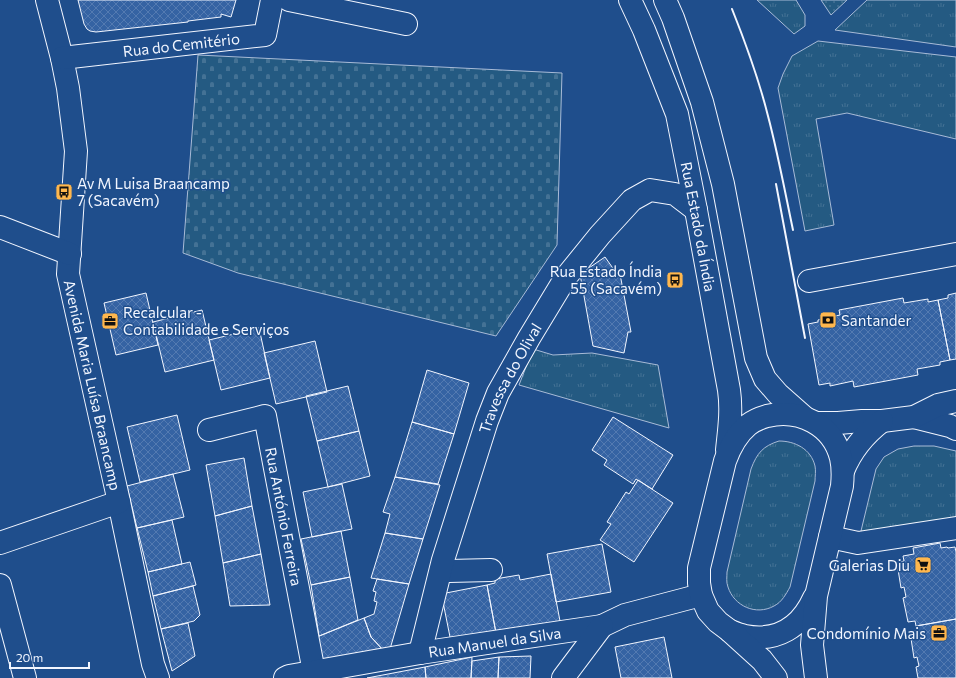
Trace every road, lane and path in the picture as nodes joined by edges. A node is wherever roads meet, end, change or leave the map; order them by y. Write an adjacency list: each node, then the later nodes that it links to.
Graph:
1 (47, 0): 7 (street, Avenida Maria Luísa Braancamp)
2 (272, 0): 7 (street, Rua do Cemitério)
3 (289, 0): 6 (street)
4 (630, 0): 8 (street, Rua Estado da Índia)
5 (665, 0): 15 (street, Rua Estado da Índia)
6 (406, 24)
7 (62, 58): 10 (street, Avenida Maria Luísa Braancamp)
8 (696, 210): 19 (street, Rua Estado da Índia); 25 (street, Travessa do Olival)
9 (0, 227): 10 (street)
10 (70, 254): 21 (street, Avenida Maria Luísa Braancamp)
11 (956, 254): 12 (street)
12 (809, 281)
13 (956, 401): 14 (street)
14 (914, 417): 16 (street); 17 (street)
15 (810, 420): 16 (street); 19 (street, Rua Estado da Índia); 20 (street, Rua Estado da Índia)
16 (882, 421): 20 (street)
17 (956, 429)
18 (210, 430): 33 (street, Rua António Ferreira)
19 (725, 461): 28 (street, Rua Estado da Índia)
20 (843, 471): 23 (street, Rua Estado da Índia)
21 (119, 502): 24 (street); 35 (street, Avenida Maria Luísa Braancamp)
22 (956, 528): 23 (street)
23 (830, 537): 29 (street, Rua Estado da Índia)
24 (0, 543)
25 (441, 570): 26 (street); 32 (street, Travessa do Olival)
26 (491, 570)
27 (0, 585): 34 (street)
28 (701, 595): 30 (street, Rua Manuel da Silva); 31 (street, Rua Estado da Índia)
29 (816, 596): 31 (street, Rua Estado da Índia); 39 (street, Rua Estado da Índia)
30 (602, 626): 32 (street, Rua Manuel da Silva); 37 (street)
31 (730, 631): 38 (street, Rua Estado da Índia)
32 (420, 653): 33 (street, Rua Manuel da Silva)
33 (314, 672): 36 (street, Rua Manuel da Silva)
34 (25, 678)
35 (158, 678)
36 (285, 678)
37 (563, 678)
38 (776, 678)
39 (816, 678)

